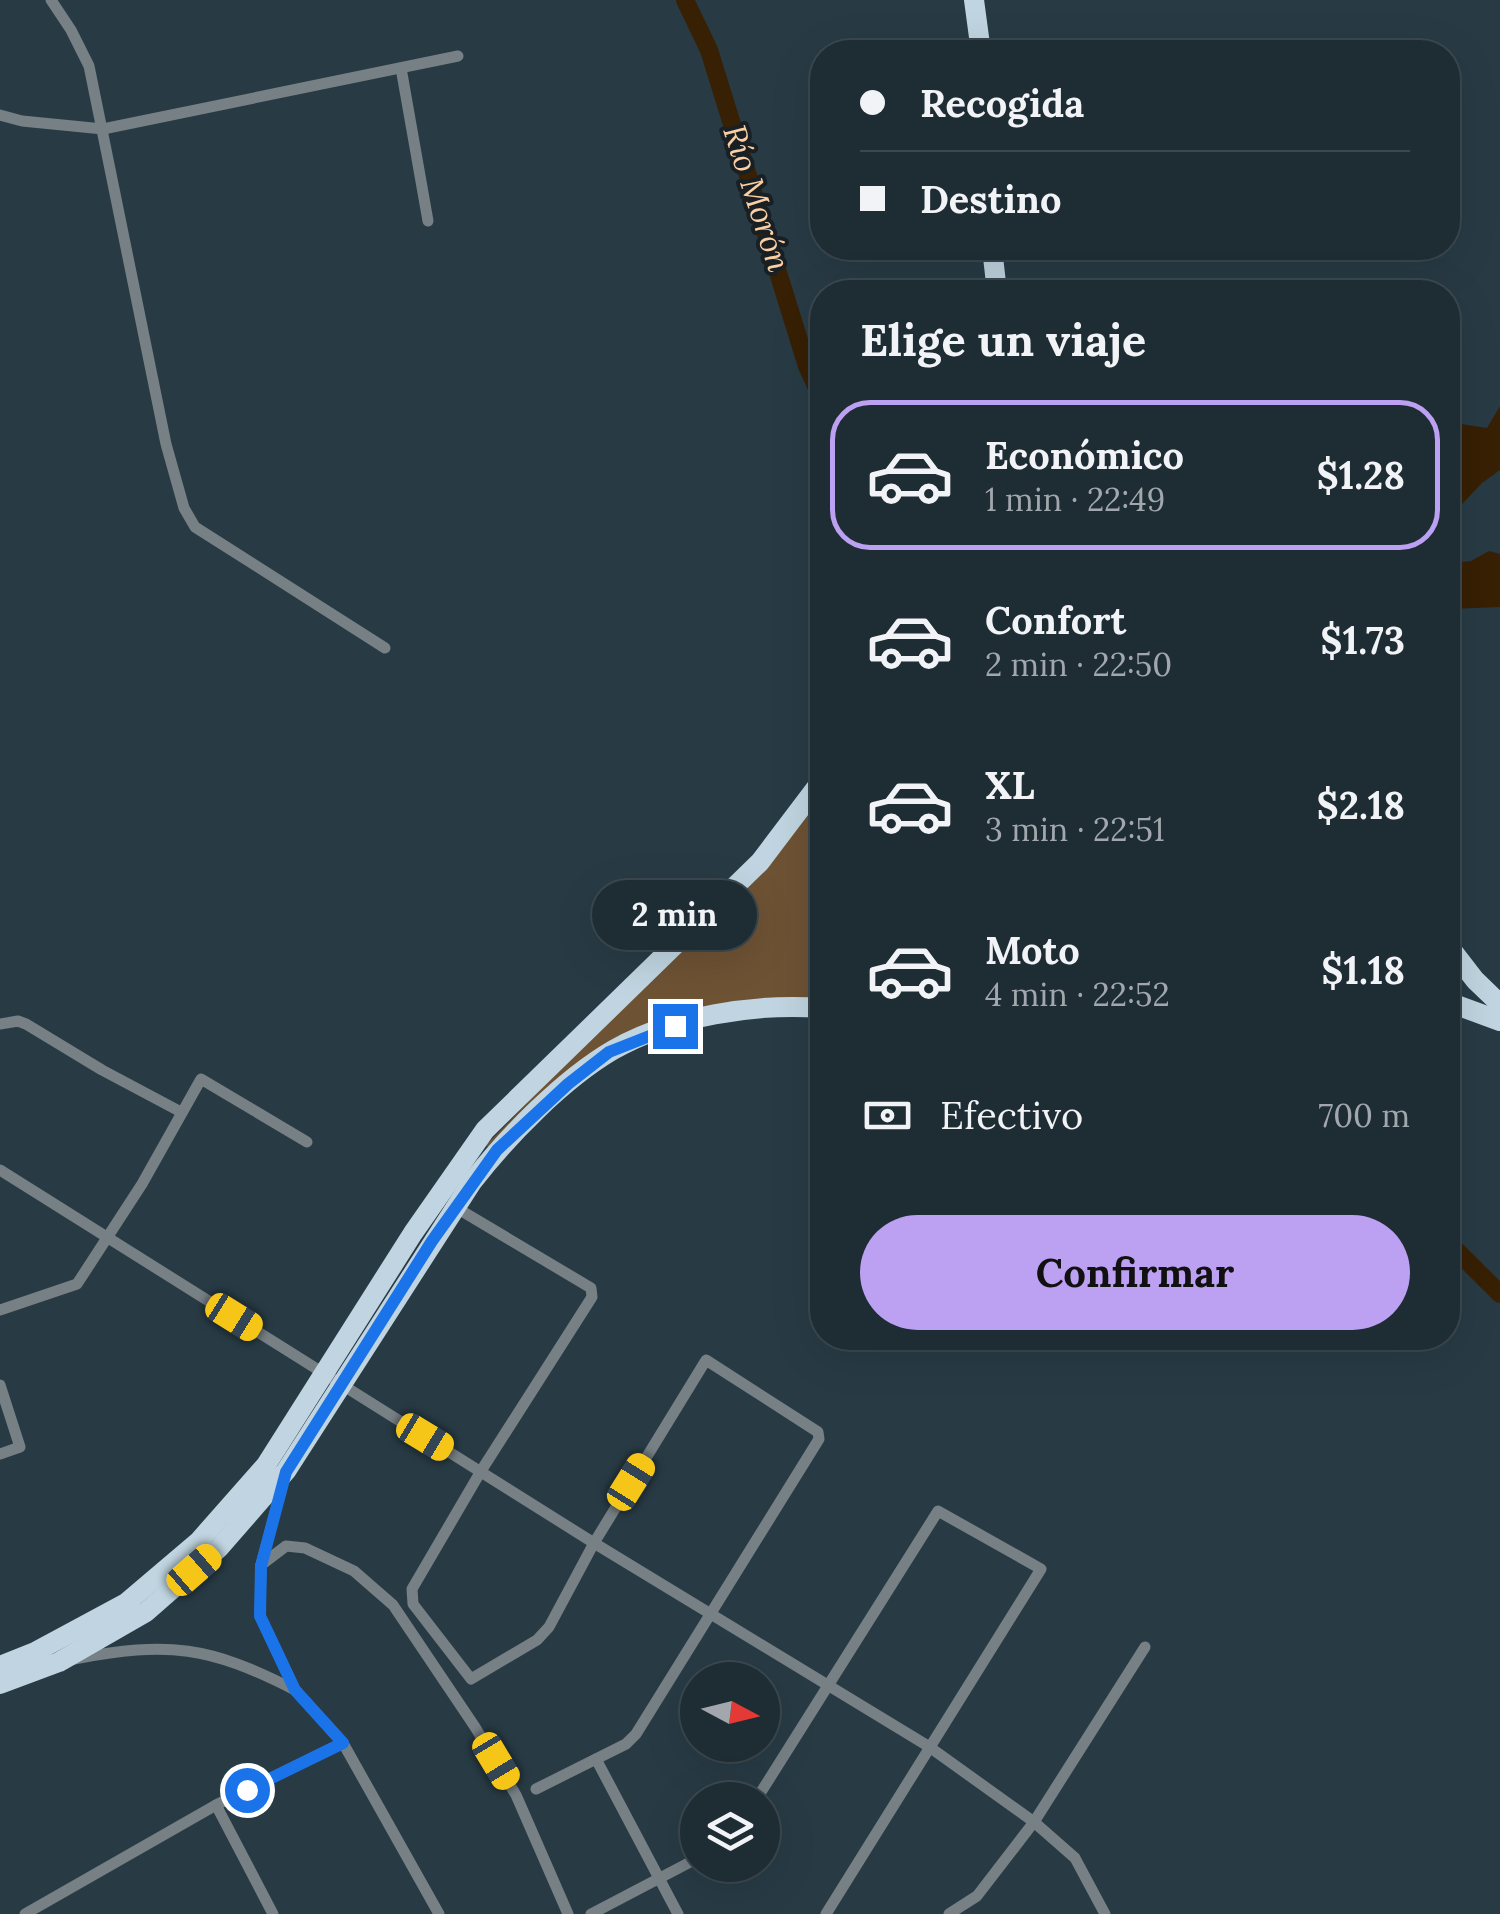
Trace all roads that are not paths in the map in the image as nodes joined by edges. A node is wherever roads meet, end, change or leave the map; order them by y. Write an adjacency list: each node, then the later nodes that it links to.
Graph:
1 (51, 0): 9 (street)
2 (961, 0): 4 (highway)
3 (974, 0): 5 (highway)
4 (966, 40)
5 (979, 40)
6 (458, 56): 7 (street)
7 (400, 68): 9 (street); 10 (street)
8 (0, 115): 9 (street)
9 (103, 130): 11 (street)
10 (428, 221)
11 (385, 648)
12 (810, 796): 34 (highway)
13 (1460, 960): 14 (highway)
14 (1500, 1004)
15 (1460, 1006): 17 (highway)
16 (810, 1008): 22 (highway)
17 (1500, 1021)
18 (0, 1024): 19 (street)
19 (182, 1112): 20 (street); 23 (street)
20 (307, 1142)
21 (0, 1170): 23 (street)
22 (454, 1207): 27 (street); 28 (highway)
23 (108, 1238): 24 (street); 27 (street)
24 (0, 1310)
25 (0, 1385): 26 (street)
26 (0, 1454)
27 (481, 1471): 29 (street); 29 (street)
28 (286, 1472): 30 (street); 33 (highway)
29 (594, 1543): 31 (street); 31 (street)
30 (261, 1566): 37 (street); 50 (street)
31 (710, 1614): 36 (street); 40 (street)
32 (1144, 1647): 44 (street)
33 (59, 1662): 35 (highway); 37 (street)
34 (0, 1666)
35 (0, 1684)
36 (828, 1685): 39 (street); 39 (street); 41 (street)
37 (295, 1690): 38 (street)
38 (343, 1743): 43 (street); 49 (street)
39 (928, 1746): 44 (street); 53 (street)
40 (596, 1758): 42 (street); 46 (street)
41 (767, 1782)
42 (536, 1789)
43 (216, 1805): 47 (street); 48 (street)
44 (1034, 1822): 54 (street); 55 (street)
45 (680, 1867): 46 (street)
46 (658, 1878): 51 (street); 52 (street)
47 (25, 1914)
48 (273, 1914)
49 (439, 1914)
50 (568, 1914)
51 (591, 1914)
52 (678, 1914)
53 (826, 1914)
54 (950, 1914)
55 (1105, 1914)

